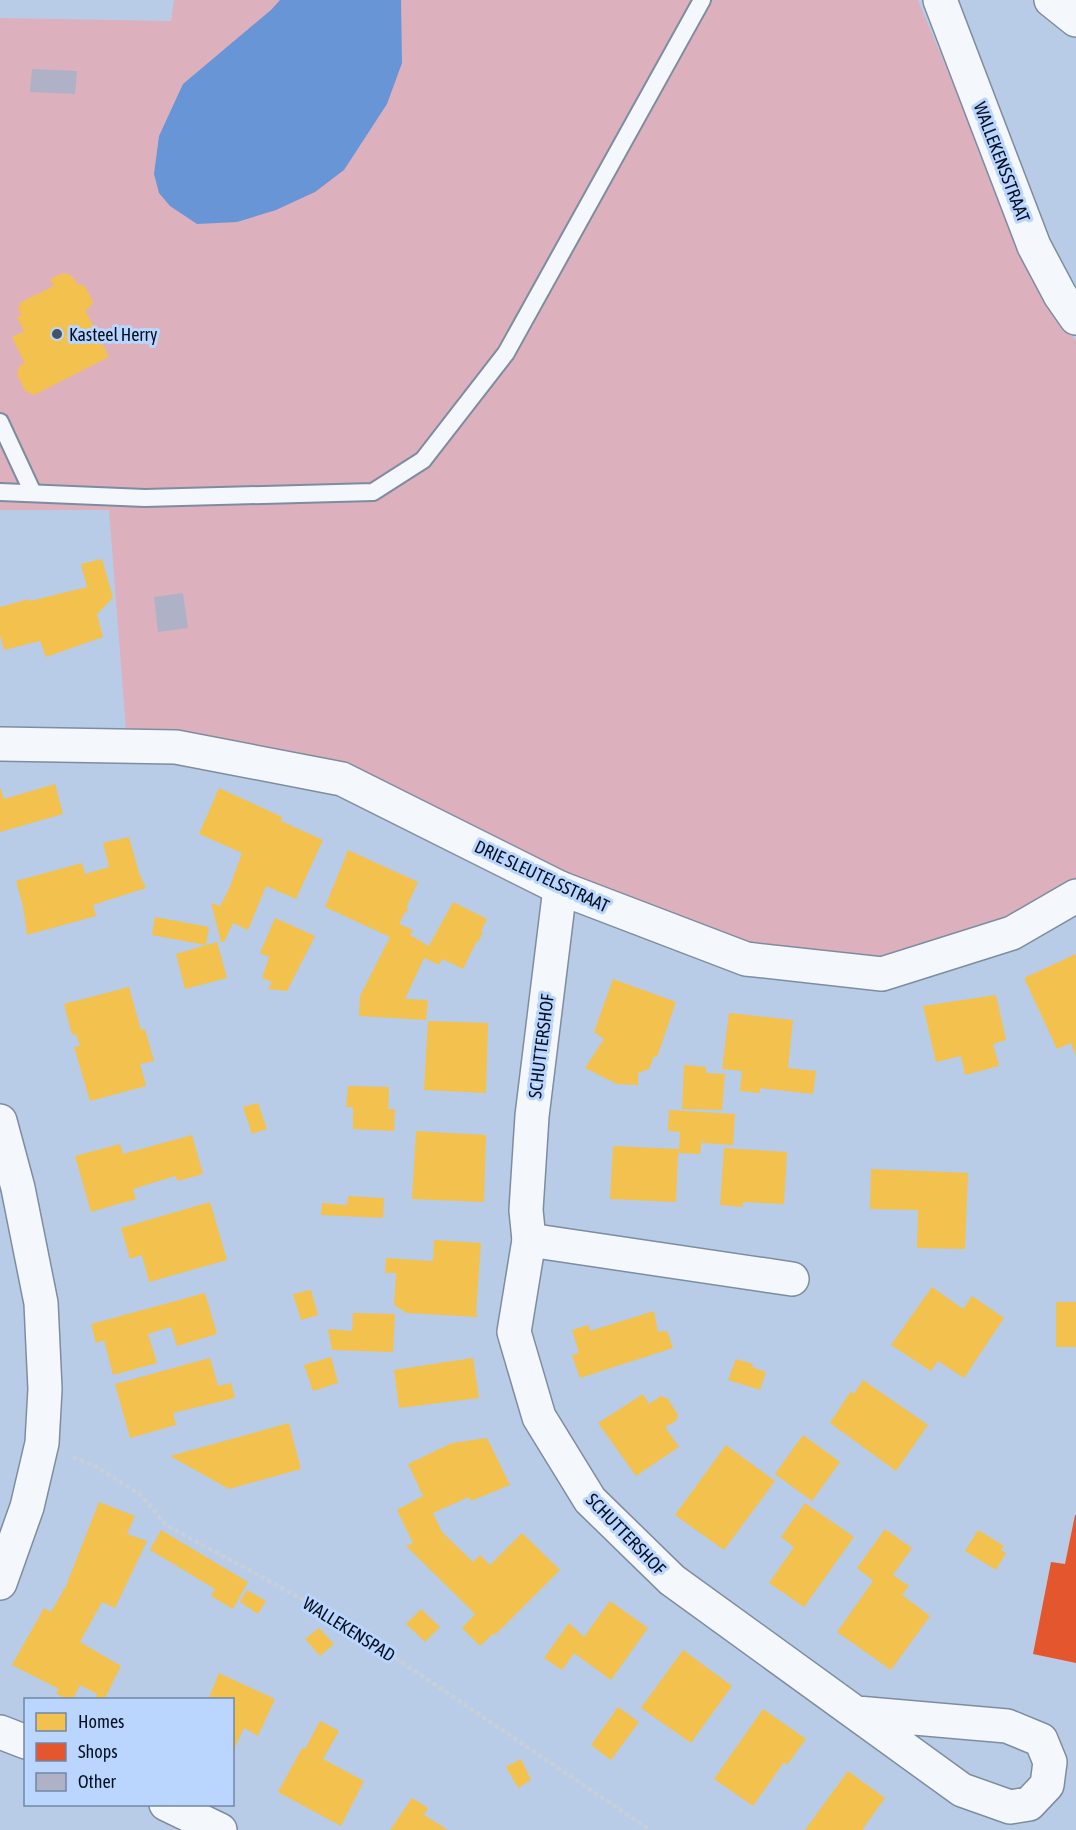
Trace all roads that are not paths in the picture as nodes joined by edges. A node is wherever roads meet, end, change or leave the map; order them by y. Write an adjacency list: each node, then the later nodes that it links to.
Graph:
1 (702, 0): 8 (lane)
2 (940, 0): 5 (street, WALLEKENSSTRAAT)
3 (1051, 0): 4 (street)
4 (1076, 20)
5 (1076, 318)
6 (0, 422): 8 (lane)
7 (0, 492): 8 (lane)
8 (33, 493)
9 (0, 744): 10 (street, DRIE SLEUTELSSTRAAT)
10 (560, 888): 11 (street, DRIE SLEUTELSSTRAAT); 13 (street, SCHUTTERSHOF)
11 (1076, 896)
12 (0, 1121): 15 (street)
13 (529, 1240): 14 (street); 16 (street, SCHUTTERSHOF)
14 (792, 1279)
15 (0, 1583)
16 (857, 1713): 16 (street, SCHUTTERSHOF)
17 (0, 1732): 18 (street)
18 (24, 1741)
19 (170, 1806): 20 (street)
20 (220, 1830)

